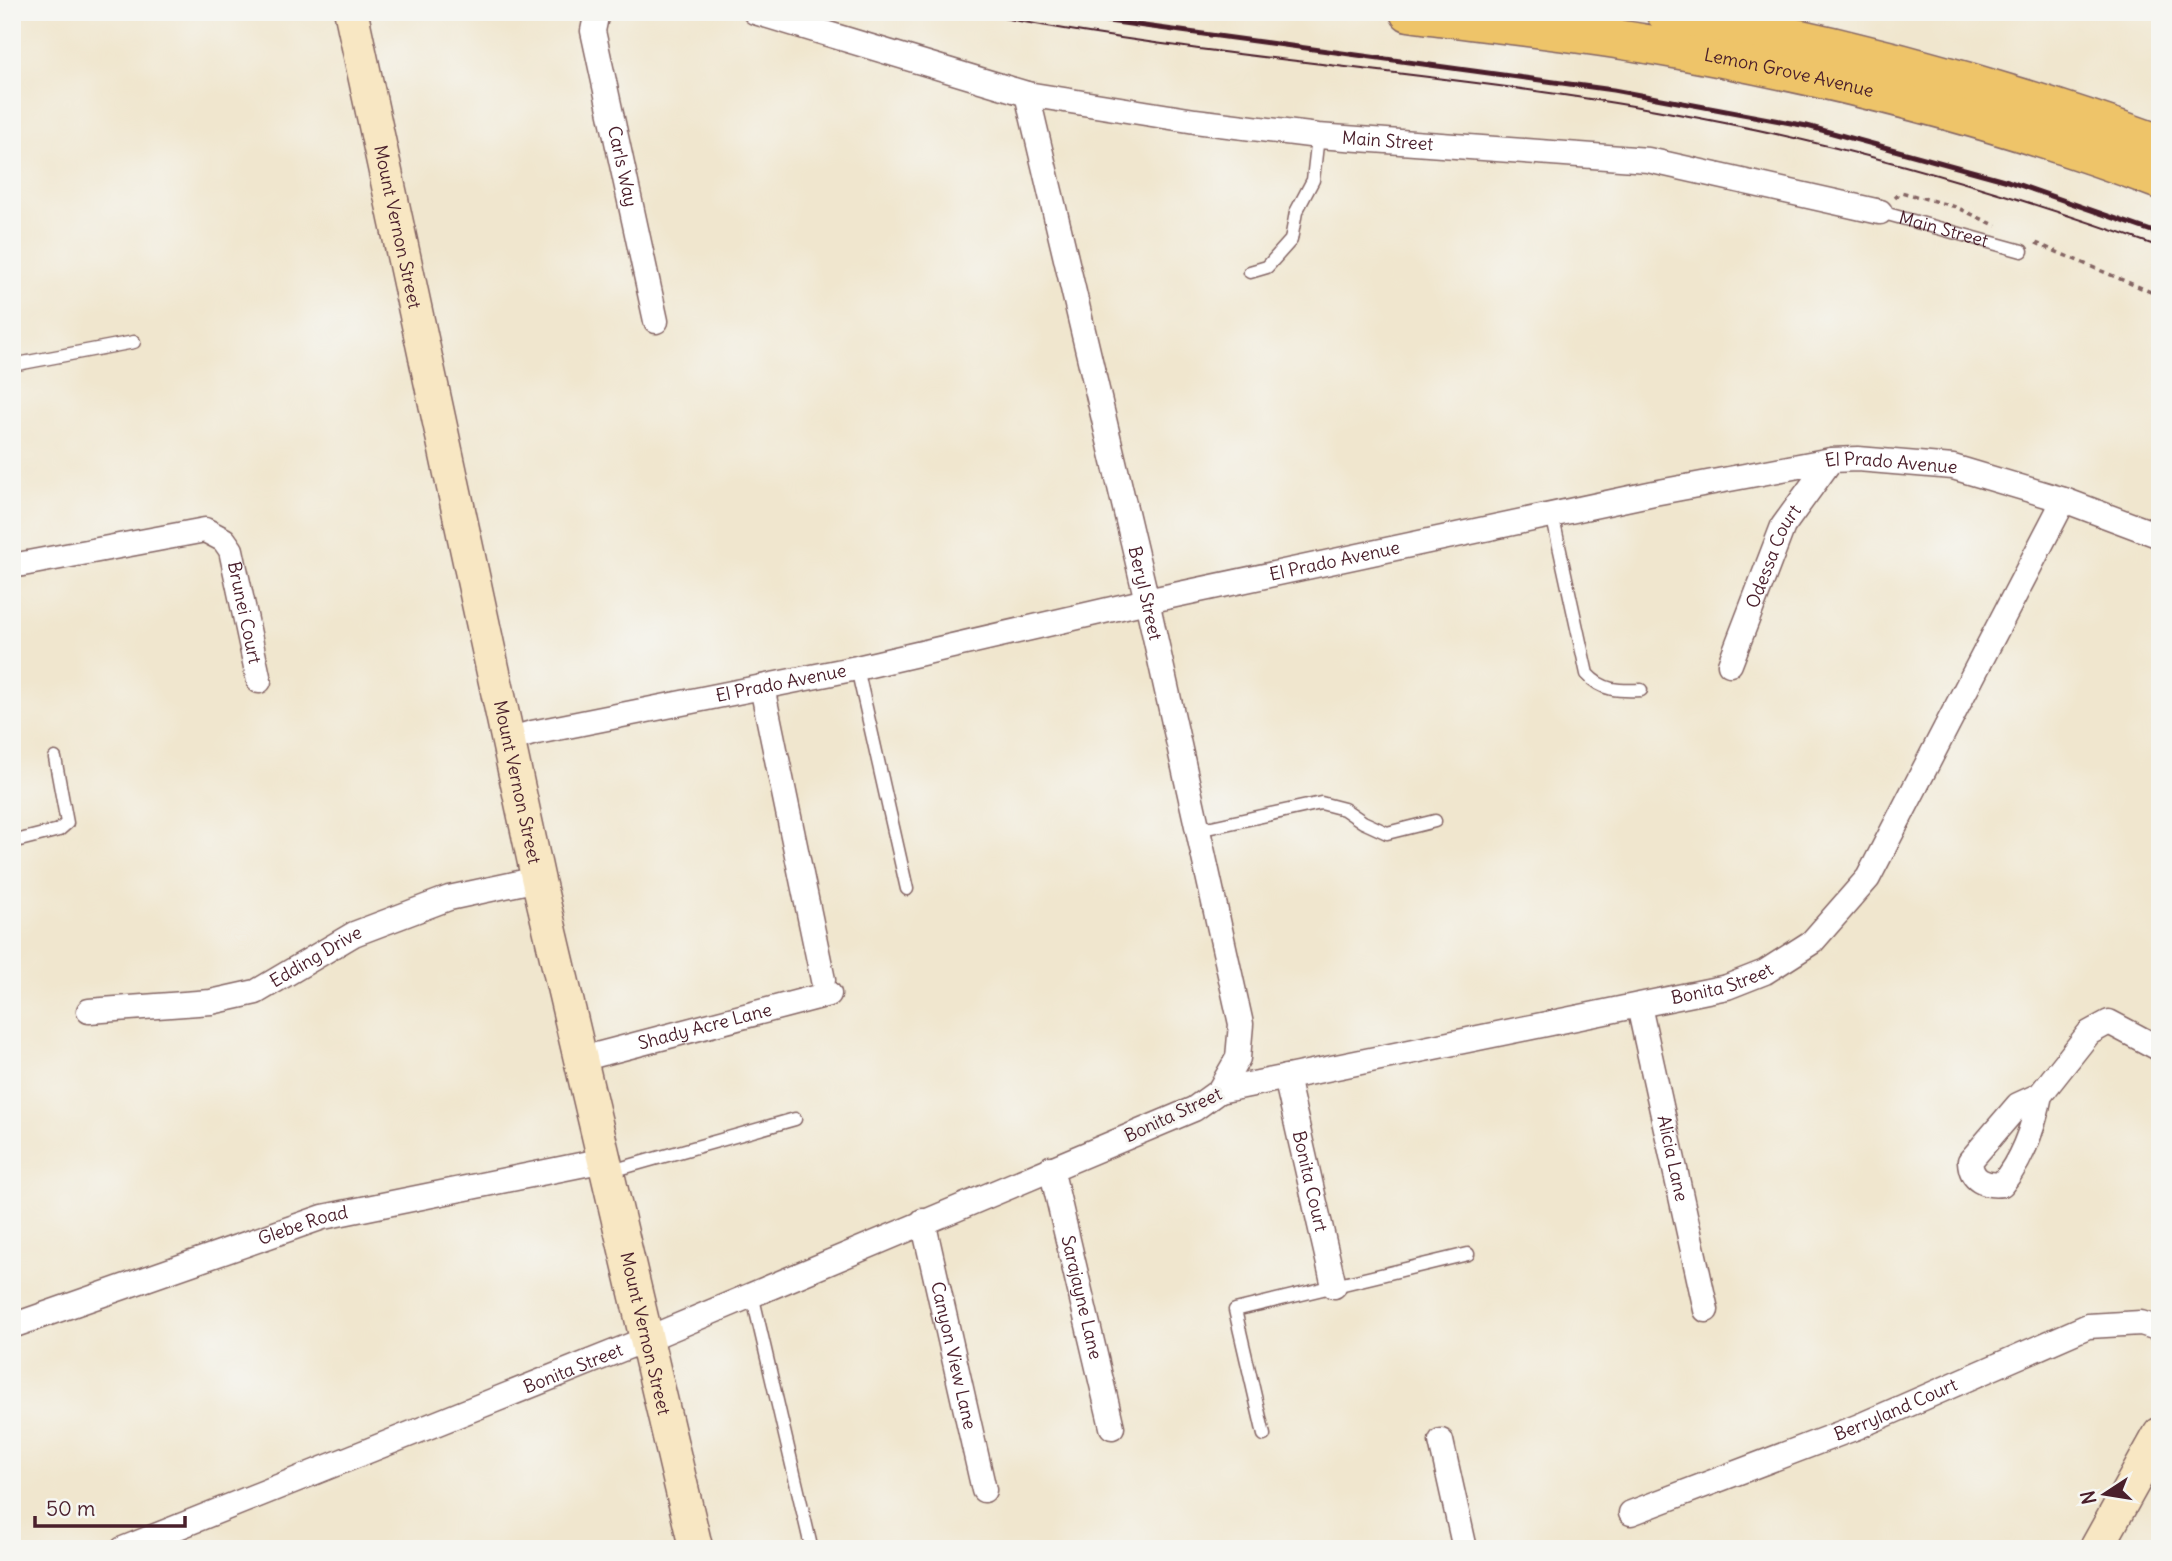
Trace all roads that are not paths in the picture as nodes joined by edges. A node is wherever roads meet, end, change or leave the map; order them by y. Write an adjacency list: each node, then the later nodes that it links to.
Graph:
1 (351, 12): 27 (street, Mount Vernon Street)
2 (597, 12): 13 (street, Carls Way)
3 (755, 12): 6 (street, Main Street)
4 (1409, 12): 9 (main road, Lemon Grove Avenue)
5 (1665, 12): 8 (main road, Lemon Grove Avenue)
6 (1027, 94): 7 (street, Main Street); 21 (street, Beryl Street)
7 (1318, 136): 10 (street, Main Street); 12 (lane)
8 (2160, 144)
9 (2160, 180)
10 (1880, 212): 11 (lane, Main Street)
11 (2022, 251)
12 (1250, 272)
13 (656, 321)
14 (134, 342): 15 (lane)
15 (12, 365)
16 (1831, 460): 17 (street, El Prado Avenue); 18 (street, El Prado Avenue); 22 (street, Odessa Court)
17 (2064, 500): 19 (street, El Prado Avenue); 34 (street, Bonita Street)
18 (1552, 514): 21 (street, El Prado Avenue); 26 (lane)
19 (2160, 536)
20 (12, 566): 24 (street, Brunei Court)
21 (1147, 601): 23 (street, El Prado Avenue); 30 (street, Beryl Street)
22 (1730, 664)
23 (857, 668): 25 (street, El Prado Avenue); 33 (lane)
24 (259, 681)
25 (762, 687): 27 (street, El Prado Avenue); 37 (street, Shady Acre Lane)
26 (1641, 690)
27 (509, 740): 32 (street, Mount Vernon Street)
28 (55, 758): 31 (lane)
29 (1435, 821): 30 (lane)
30 (1198, 830): 39 (street, Beryl Street)
31 (12, 842)
32 (538, 879): 35 (street, Edding Drive); 37 (street, Mount Vernon Street)
33 (907, 889)
34 (1639, 1006): 38 (street, Bonita Street); 48 (street, Alicia Lane)
35 (89, 1011)
36 (2160, 1049): 40 (street)
37 (581, 1059): 42 (street, Mount Vernon Street)
38 (1286, 1077): 39 (street, Bonita Street); 46 (street, Bonita Court)
39 (1219, 1091): 43 (street, Bonita Street)
40 (2040, 1095)
41 (795, 1119): 42 (lane)
42 (606, 1166): 49 (street, Glebe Road); 51 (street, Mount Vernon Street)
43 (1051, 1168): 44 (street, Bonita Street); 52 (street, Sarajayne Lane)
44 (923, 1221): 47 (street, Bonita Street); 56 (street, Canyon View Lane)
45 (1468, 1254): 46 (lane)
46 (1334, 1286): 54 (lane)
47 (752, 1294): 51 (street, Bonita Street); 58 (lane)
48 (1706, 1310)
49 (12, 1326)
50 (2160, 1329): 57 (street, Berryland Court)
51 (647, 1339): 59 (street, Bonita Street); 60 (street, Mount Vernon Street)
52 (1112, 1427)
53 (2160, 1434): 62 (street)
54 (1264, 1435)
55 (1441, 1441): 61 (street)
56 (984, 1490)
57 (1631, 1513)
58 (810, 1542)
59 (123, 1549)
60 (696, 1549)
61 (1465, 1549)
62 (2096, 1549)

